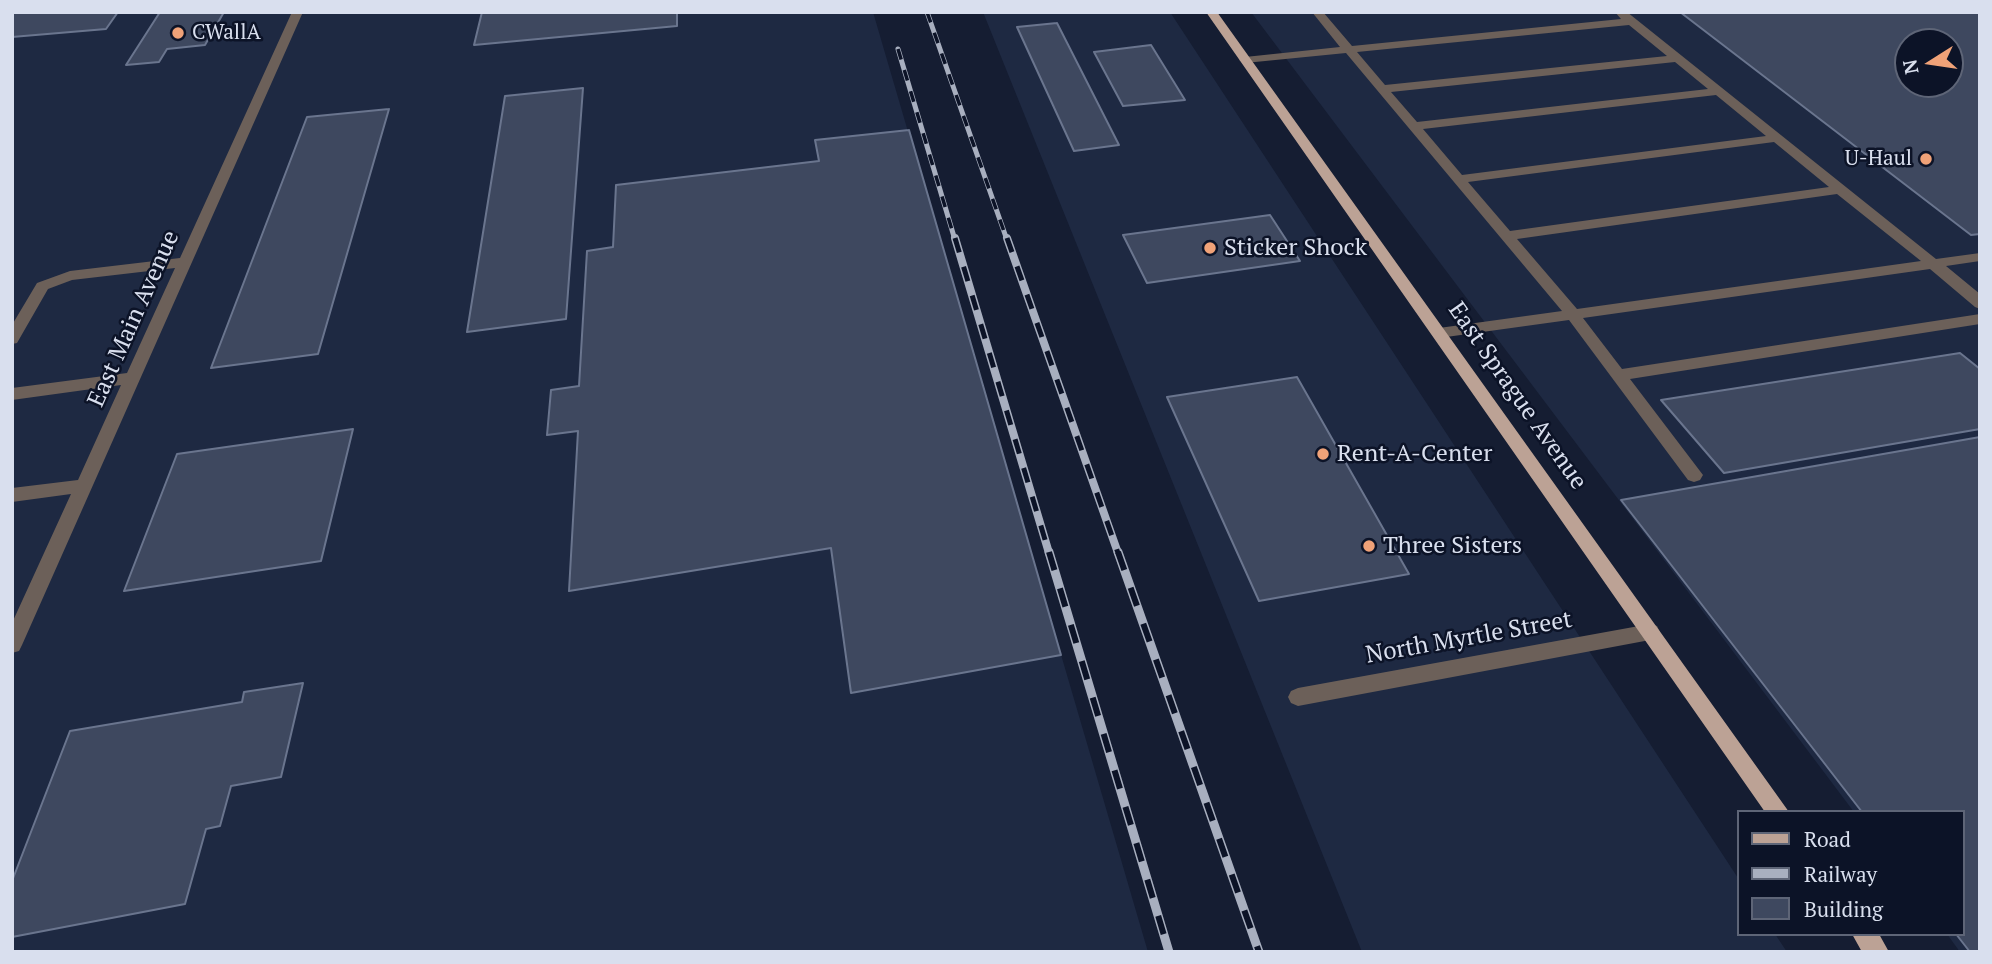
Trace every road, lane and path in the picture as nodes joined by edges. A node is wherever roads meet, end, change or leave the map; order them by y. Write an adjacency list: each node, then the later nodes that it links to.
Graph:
1 (298, 12): 17 (street, East Main Avenue)
2 (1211, 12): 8 (main road, East Sprague Avenue)
3 (1317, 12): 6 (street)
4 (1620, 12): 5 (street)
5 (1631, 21): 6 (street); 7 (street)
6 (1352, 51): 8 (street); 9 (street)
7 (1677, 58): 9 (street); 10 (street)
8 (1245, 60): 22 (main road, East Sprague Avenue)
9 (1384, 89): 11 (street)
10 (1718, 91): 11 (street); 12 (street)
11 (1416, 126): 13 (street)
12 (1777, 138): 13 (street); 14 (street)
13 (1460, 179): 15 (street)
14 (1841, 189): 15 (street); 18 (street)
15 (1507, 236): 20 (street)
16 (1980, 257): 18 (street)
17 (185, 262): 23 (street); 25 (street, East Main Avenue)
18 (1931, 263): 19 (street); 20 (street)
19 (1980, 304)
20 (1572, 313): 22 (street); 24 (street)
21 (1980, 319): 24 (street)
22 (1439, 333): 30 (main road, East Sprague Avenue)
23 (12, 339)
24 (1618, 375): 27 (street)
25 (134, 378): 26 (street); 28 (street, East Main Avenue)
26 (12, 394)
27 (1694, 475)
28 (85, 485): 29 (street); 31 (street, East Main Avenue)
29 (12, 495)
30 (1650, 632): 32 (street, North Myrtle Street); 33 (main road, East Sprague Avenue)
31 (12, 645)
32 (1298, 696)
33 (1776, 810)
34 (1865, 936): 35 (main road)
35 (1877, 952)

